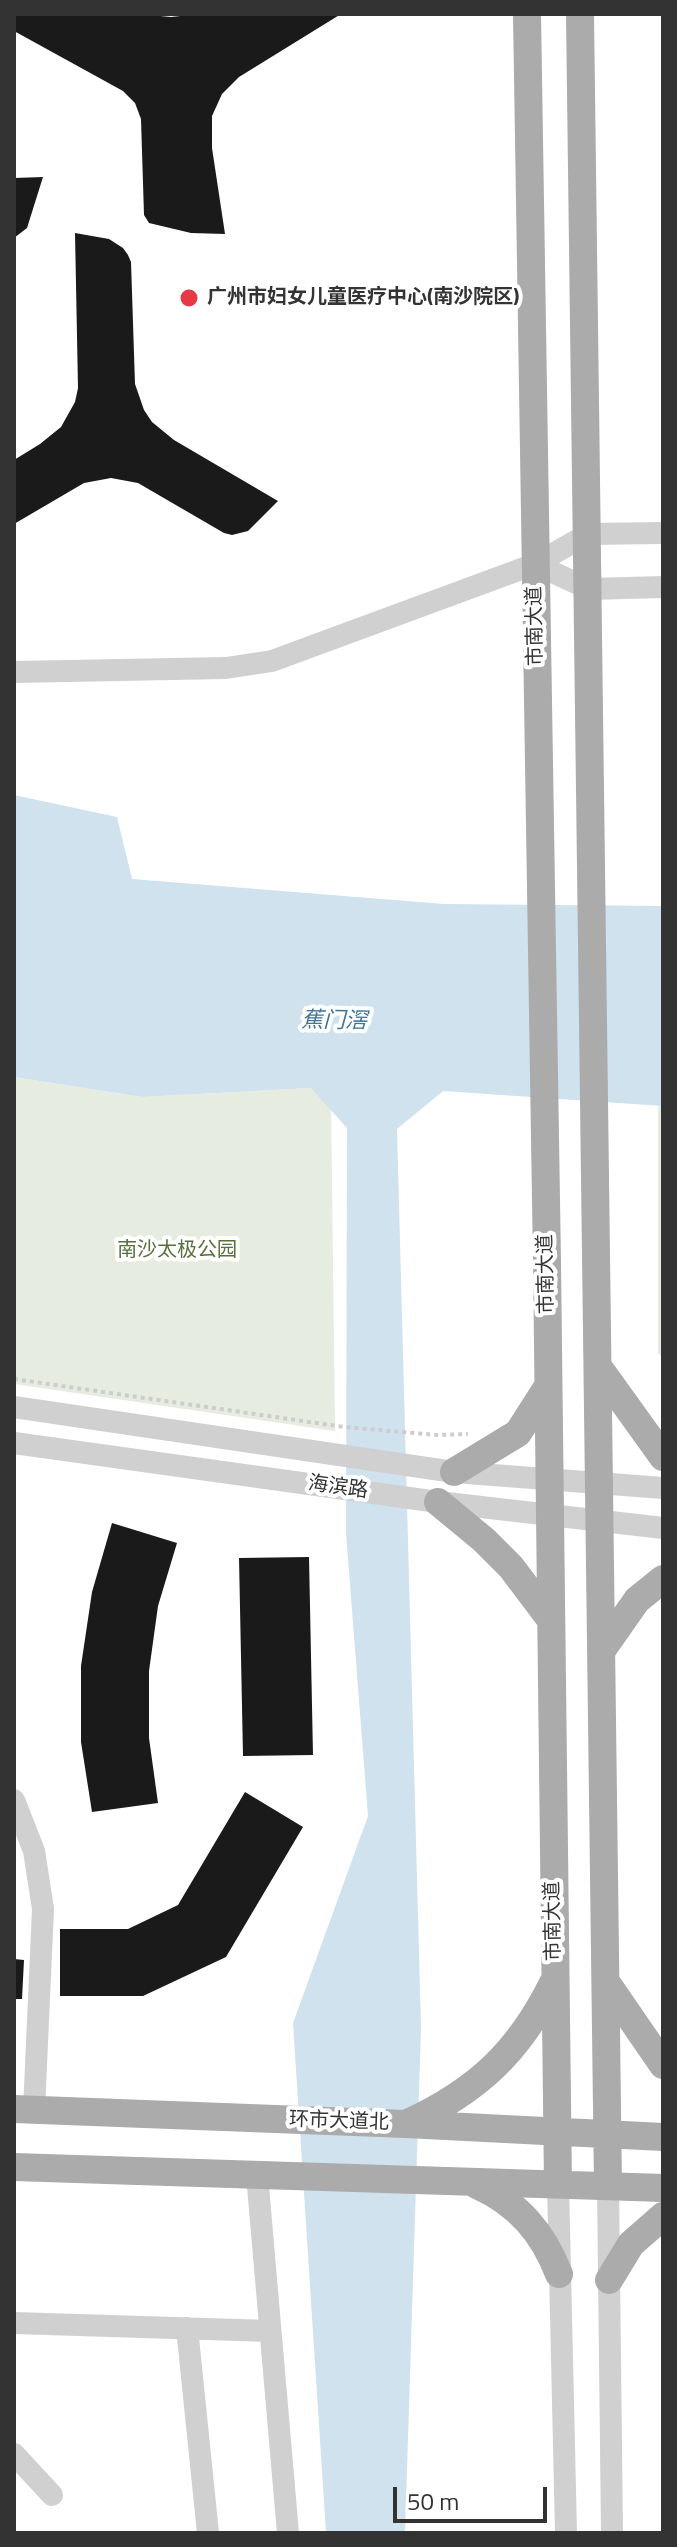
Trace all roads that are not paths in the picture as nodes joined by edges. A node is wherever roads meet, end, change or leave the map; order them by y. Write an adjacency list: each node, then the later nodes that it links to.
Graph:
1 (527, 14): 5 (main road, 市南大道)
2 (580, 14): 4 (main road)
3 (663, 533): 4 (street)
4 (588, 534): 5 (street); 7 (main road)
5 (535, 564): 7 (street); 8 (street); 10 (main road, 市南大道)
6 (663, 587): 7 (street)
7 (589, 589): 9 (main road)
8 (14, 672)
9 (599, 1368): 13 (main road); 16 (main road)
10 (548, 1385): 14 (main road); 15 (main road, 市南大道)
11 (14, 1407): 14 (street, 海滨路)
12 (14, 1443): 18 (street, 海滨路)
13 (663, 1457)
14 (454, 1472): 15 (street, 海滨路)
15 (550, 1479): 16 (street, 海滨路); 19 (main road, 市南大道)
16 (600, 1484): 17 (street, 海滨路); 20 (main road)
17 (663, 1488)
18 (438, 1502): 19 (street, 海滨路); 23 (main road)
19 (550, 1515): 20 (street, 海滨路); 23 (main road, 市南大道)
20 (600, 1521): 21 (street, 海滨路); 24 (main road)
21 (663, 1528)
22 (663, 1579): 24 (main road)
23 (551, 1620): 26 (main road, 市南大道)
24 (602, 1650): 27 (main road)
25 (14, 1800): 29 (street)
26 (555, 1979): 30 (main road); 31 (main road, 市南大道)
27 (606, 1982): 28 (main road); 32 (main road)
28 (663, 2065)
29 (24, 2110): 30 (main road, 环市大道北)
30 (406, 2124): 31 (main road, 环市大道北)
31 (557, 2132): 32 (main road, 环市大道北); 37 (main road, 市南大道)
32 (608, 2135): 33 (main road, 环市大道北); 38 (main road)
33 (663, 2137)
34 (14, 2167): 35 (main road)
35 (257, 2175): 36 (main road); 45 (street)
36 (469, 2182): 37 (main road); 41 (main road)
37 (558, 2184): 38 (main road); 41 (street, 市南大道)
38 (608, 2185): 39 (main road); 42 (street)
39 (663, 2188)
40 (663, 2216): 42 (main road)
41 (559, 2274): 50 (street, 市南大道)
42 (609, 2280): 51 (street)
43 (14, 2323): 44 (street)
44 (187, 2328): 45 (street); 48 (street)
45 (270, 2331): 49 (street)
46 (14, 2454): 47 (street)
47 (52, 2495)
48 (208, 2533)
49 (288, 2533)
50 (566, 2533)
51 (612, 2533)

